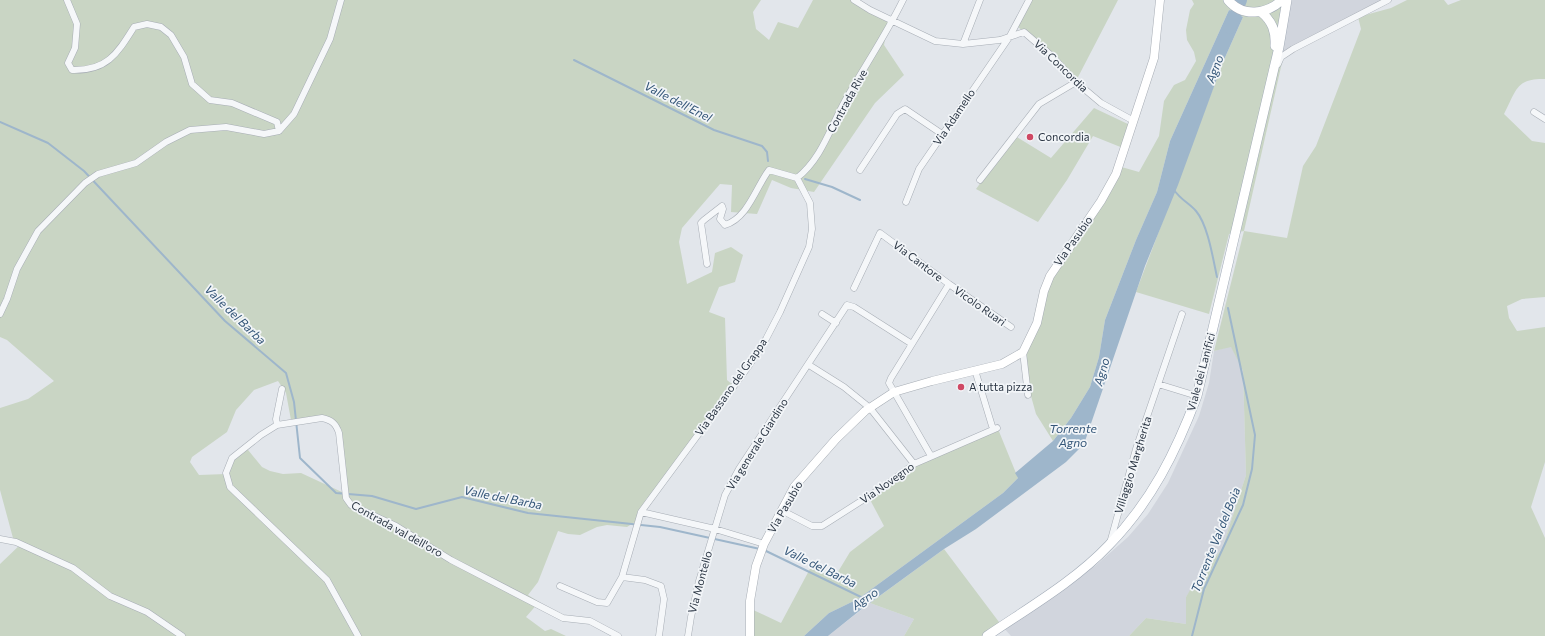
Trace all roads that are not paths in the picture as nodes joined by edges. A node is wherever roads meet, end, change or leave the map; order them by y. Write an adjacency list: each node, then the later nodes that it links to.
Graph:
1 (66, 0): 23 (street)
2 (341, 0): 23 (street)
3 (854, 0): 13 (street, Via Concordia)
4 (903, 0): 13 (street, Contrada Rive)
5 (980, 0): 15 (street)
6 (1029, 0): 14 (street, Via Adamello)
7 (1228, 0): 12 (main road)
8 (1282, 0): 12 (main road)
9 (1287, 0): 16 (main road, Viale dei Lanifici)
10 (1388, 0): 17 (street)
11 (1159, 1): 22 (main road, Via Pasubio)
12 (1261, 12): 18 (main road, Viale dei Lanifici)
13 (893, 20): 15 (street, Via Concordia); 26 (street, Contrada Rive)
14 (1010, 36): 15 (street, Via Concordia); 19 (street, Via Concordia); 24 (street, Via Adamello)
15 (963, 44)
16 (1279, 47): 17 (street); 18 (main road, Viale dei Lanifici)
17 (1292, 49): 18 (street)
18 (1270, 76): 45 (main road, Viale dei Lanifici)
19 (1076, 82): 22 (street, Via Concordia); 27 (street)
20 (1534, 112): 21 (street)
21 (1545, 119)
22 (1132, 120): 38 (main road, Via Pasubio)
23 (279, 131): 32 (street)
24 (942, 134): 25 (street); 28 (street, Via Adamello)
25 (860, 170)
26 (797, 178): 29 (street); 51 (street, Via Bassano del Grappa)
27 (980, 180)
28 (906, 202)
29 (707, 264)
30 (949, 284): 31 (street, Via Cantore); 36 (street, Vicolo Ruari); 37 (street, Via Cantore)
31 (854, 288)
32 (0, 314)
33 (822, 314): 35 (street)
34 (1182, 314): 41 (street, Villaggio Margherita)
35 (836, 322): 37 (street); 39 (street)
36 (1010, 327)
37 (912, 344): 43 (street, Via Cantore)
38 (1023, 352): 40 (main road, Via Pasubio); 44 (street)
39 (809, 365): 46 (street); 52 (street, Via generale Giardino)
40 (975, 370): 43 (main road, Via Pasubio); 48 (street, Via Novegno)
41 (1158, 384): 45 (street); 54 (street, Villaggio Margherita)
42 (282, 389): 47 (street)
43 (894, 392): 46 (main road, Via Pasubio); 48 (street)
44 (1028, 395)
45 (1197, 396): 54 (main road, Viale dei Lanifici)
46 (870, 408): 49 (street); 50 (main road, Via Pasubio)
47 (277, 425): 59 (street, Contrada val dell'oro); 60 (street, Contrada val dell'oro)
48 (931, 456): 49 (street, Via Novegno)
49 (914, 464): 50 (street, Via Novegno)
50 (781, 510): 55 (main road, Via Pasubio)
51 (641, 512): 52 (street); 56 (street)
52 (714, 531): 55 (street); 62 (street, Via Montello)
53 (0, 539): 58 (street)
54 (1109, 546): 64 (main road, Viale dei Lanifici)
55 (762, 549): 63 (main road, Via Pasubio)
56 (622, 577): 57 (street); 61 (street)
57 (560, 586)
58 (182, 636)
59 (358, 636)
60 (618, 636)
61 (659, 636)
62 (688, 636)
63 (750, 636)
64 (987, 636)

